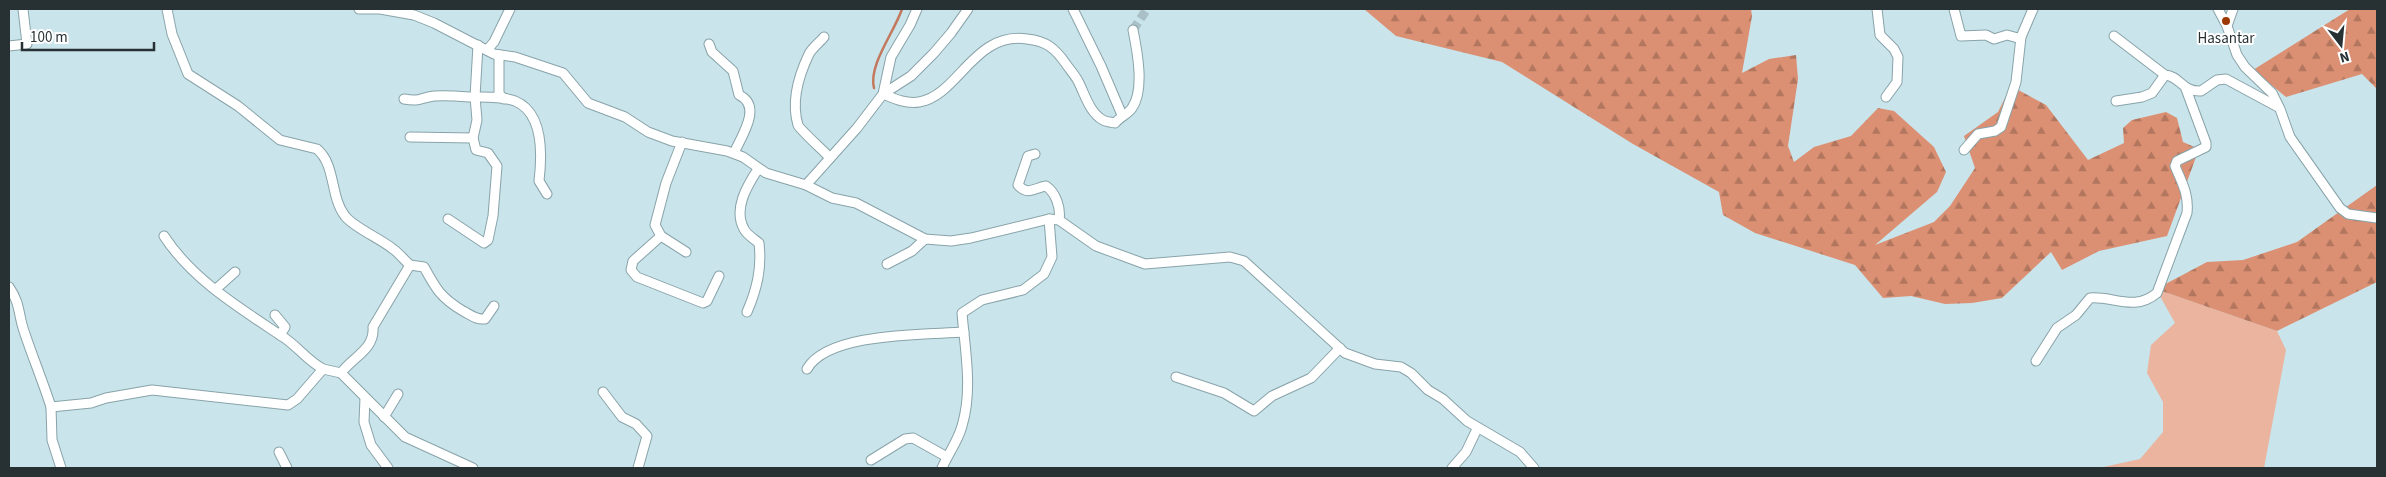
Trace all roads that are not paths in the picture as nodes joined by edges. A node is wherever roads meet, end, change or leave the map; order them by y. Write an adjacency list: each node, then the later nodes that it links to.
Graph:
1 (24, 9): 20 (street)
2 (167, 9): 52 (street)
3 (359, 9): 19 (street)
4 (510, 9): 21 (street)
5 (916, 9): 25 (street)
6 (968, 9): 25 (street)
7 (1073, 9): 32 (street)
8 (1877, 9): 27 (street)
9 (1954, 9): 17 (street)
10 (2032, 9): 17 (street)
11 (2218, 9): 13 (street)
12 (2233, 9): 13 (street)
13 (2227, 26): 31 (street)
14 (1133, 30): 32 (street)
15 (2114, 36): 23 (street)
16 (824, 37): 39 (street)
17 (2021, 37): 36 (street)
18 (709, 44): 37 (street)
19 (478, 45): 21 (street); 26 (street)
20 (9, 46)
21 (487, 50): 22 (street)
22 (500, 55): 29 (street); 35 (street)
23 (2165, 75): 24 (street); 30 (street)
24 (2186, 89): 31 (street); 63 (street)
25 (883, 94): 32 (street); 39 (street)
26 (475, 97): 28 (street); 29 (street); 34 (street)
27 (1886, 97)
28 (404, 99)
29 (504, 99): 42 (street)
30 (2116, 101)
31 (2280, 109): 43 (street)
32 (1122, 115)
33 (410, 137): 34 (street)
34 (473, 138): 44 (street)
35 (682, 142): 37 (street); 48 (street)
36 (1964, 150)
37 (734, 154): 40 (street)
38 (1036, 154): 46 (street)
39 (830, 158): 41 (street)
40 (758, 169): 41 (street); 58 (street)
41 (806, 185): 49 (street)
42 (547, 194)
43 (2377, 218)
44 (448, 219)
45 (1049, 219): 46 (street); 49 (street); 60 (street)
46 (1059, 220): 62 (street)
47 (164, 236): 56 (street)
48 (661, 236): 50 (street); 54 (street)
49 (925, 238): 51 (street)
50 (686, 252)
51 (887, 264)
52 (410, 265): 57 (street); 66 (street)
53 (235, 272): 56 (street)
54 (719, 276)
55 (9, 287): 71 (street)
56 (216, 289): 61 (street)
57 (494, 306)
58 (747, 312)
59 (275, 316): 61 (street)
60 (964, 332): 65 (street); 75 (street)
61 (280, 335): 64 (street)
62 (1340, 348): 67 (street); 73 (street)
63 (2036, 361)
64 (323, 369): 66 (street); 71 (street)
65 (807, 369)
66 (341, 372): 70 (street)
67 (1176, 377)
68 (603, 392): 81 (street)
69 (398, 394): 72 (street)
70 (365, 398): 72 (street); 79 (street)
71 (51, 407): 77 (street)
72 (384, 417): 80 (street)
73 (1477, 429): 83 (street); 84 (street)
74 (279, 452): 78 (street)
75 (947, 457): 76 (street); 82 (street)
76 (871, 460)
77 (62, 468)
78 (287, 468)
79 (388, 468)
80 (473, 468)
81 (638, 468)
82 (942, 468)
83 (1452, 468)
84 (1534, 468)

